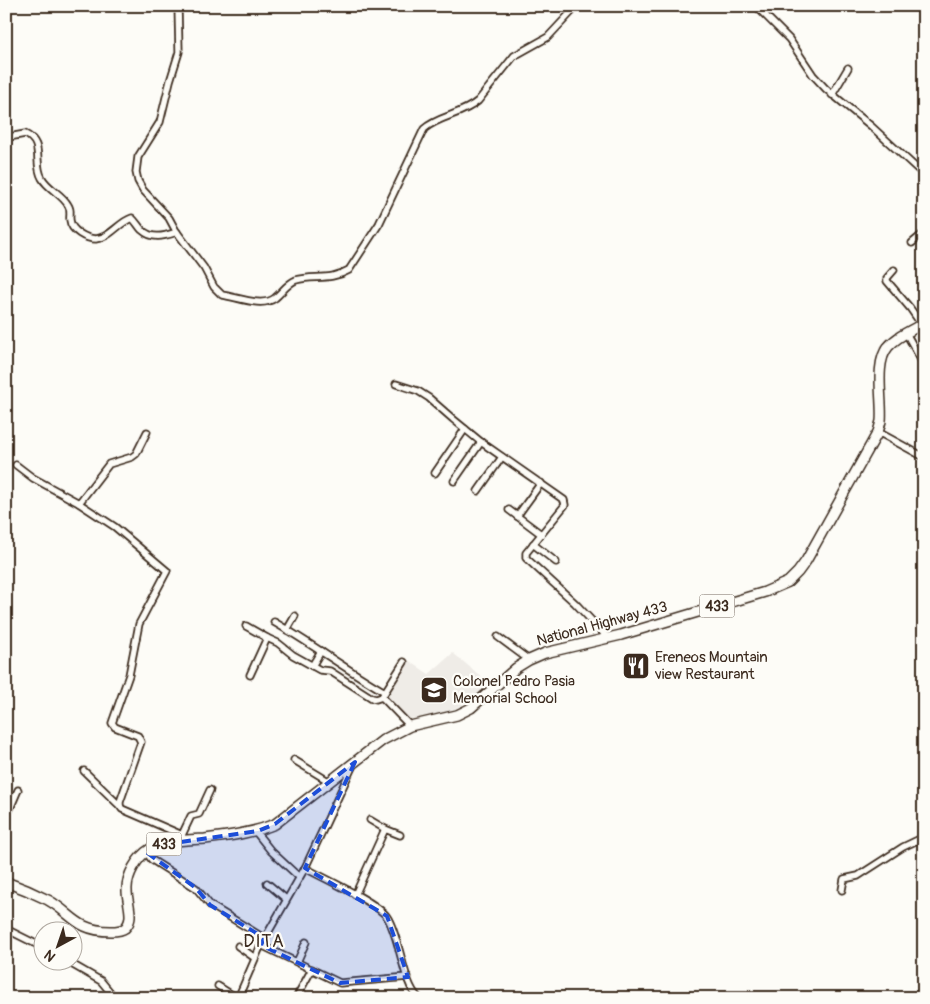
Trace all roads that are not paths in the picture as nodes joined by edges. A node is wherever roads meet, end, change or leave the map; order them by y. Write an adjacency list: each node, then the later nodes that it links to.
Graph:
1 (178, 6): 8 (street)
2 (577, 6): 8 (street)
3 (756, 6): 5 (street)
4 (848, 68): 5 (street)
5 (832, 95): 7 (street)
6 (8, 137): 8 (street)
7 (924, 175)
8 (177, 232)
9 (924, 232): 10 (street)
10 (912, 243)
11 (894, 270): 12 (street)
12 (922, 324): 13 (main road, National Highway 433 / 433)
13 (906, 333): 14 (street); 18 (main road, National Highway 433 / 433)
14 (924, 364)
15 (396, 384): 16 (street)
16 (465, 429): 19 (street); 23 (street)
17 (147, 432): 27 (street)
18 (878, 432): 20 (street); 39 (main road, National Highway 433 / 433)
19 (481, 442): 21 (street); 24 (street)
20 (923, 455)
21 (502, 457): 25 (street); 26 (street)
22 (16, 465): 27 (street)
23 (435, 473)
24 (454, 482)
25 (541, 484): 29 (street); 30 (street)
26 (478, 491)
27 (79, 503): 53 (street)
28 (509, 510): 29 (street)
29 (517, 516): 30 (street)
30 (541, 534): 31 (street)
31 (533, 544): 32 (street); 39 (street)
32 (556, 562)
33 (295, 616): 36 (street)
34 (274, 622): 36 (street)
35 (246, 626): 38 (street)
36 (287, 630): 40 (street)
37 (498, 637): 41 (street)
38 (267, 638): 43 (street); 44 (street)
39 (608, 638): 41 (main road, National Highway 433 / 433)
40 (320, 651): 43 (street); 45 (street)
41 (529, 660): 46 (main road, National Highway 433 / 433)
42 (404, 662): 45 (street)
43 (312, 666): 45 (street)
44 (250, 675)
45 (383, 694): 46 (street)
46 (410, 726): 48 (main road, National Highway 433 / 433)
47 (294, 760): 50 (street)
48 (355, 762): 50 (main road, National Highway 433 / 433); 62 (street)
49 (84, 771): 53 (street)
50 (330, 782): 57 (main road, National Highway 433 / 433)
51 (18, 790): 54 (street)
52 (210, 790): 60 (street)
53 (120, 806): 60 (street)
54 (6, 818)
55 (370, 820): 56 (street)
56 (385, 829): 58 (street); 67 (street)
57 (255, 832): 60 (main road, National Highway 433 / 433); 63 (street)
58 (400, 835)
59 (924, 837): 66 (street)
60 (183, 838): 61 (main road, National Highway 433 / 433)
61 (146, 852): 64 (main road, 433); 70 (street)
62 (305, 868): 63 (street); 67 (street)
63 (299, 878): 68 (street)
64 (6, 882)
65 (267, 883): 68 (street)
66 (842, 890)
67 (355, 895): 79 (street)
68 (286, 899): 70 (street)
69 (6, 929): 71 (street)
70 (264, 938): 73 (street)
71 (32, 942)
72 (306, 942): 76 (street)
73 (261, 944): 75 (street); 76 (street)
74 (238, 946): 75 (street)
75 (254, 958): 82 (street)
76 (298, 962): 78 (street)
77 (82, 970): 81 (street)
78 (312, 970): 79 (street); 83 (street)
79 (408, 977): 84 (street)
80 (218, 986): 82 (street)
81 (116, 998)
82 (237, 998)
83 (296, 998)
84 (419, 998)

